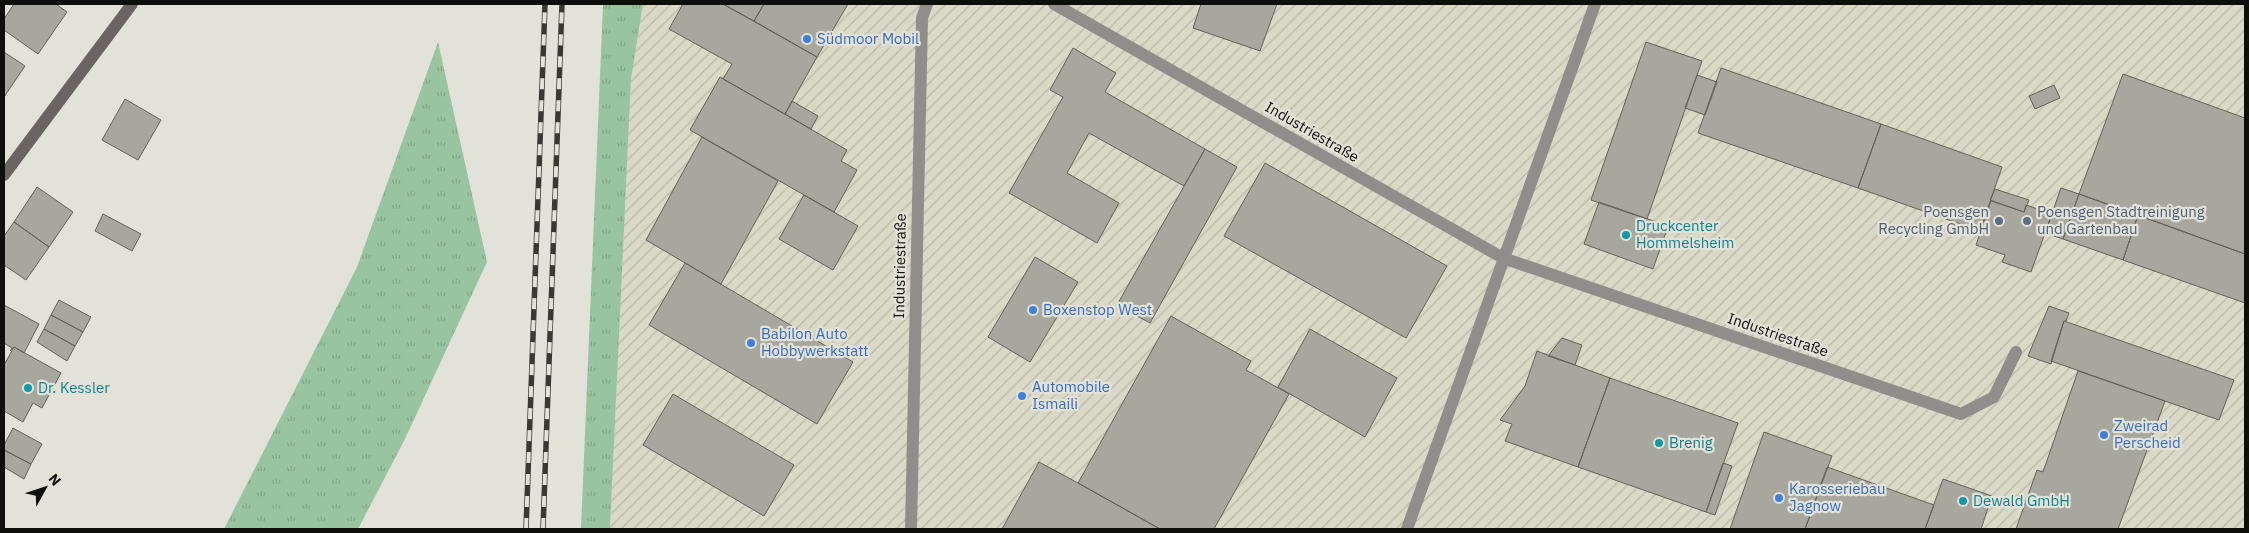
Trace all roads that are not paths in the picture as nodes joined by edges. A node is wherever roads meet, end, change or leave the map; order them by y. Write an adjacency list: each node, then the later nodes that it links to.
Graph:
1 (132, 4): 5 (street)
2 (927, 4): 8 (street, Industriestraße)
3 (1054, 4): 6 (street, Industriestraße)
4 (1595, 4): 6 (street)
5 (4, 175)
6 (1503, 258): 7 (street, Industriestraße); 9 (street)
7 (2016, 352)
8 (911, 529)
9 (1407, 529)

